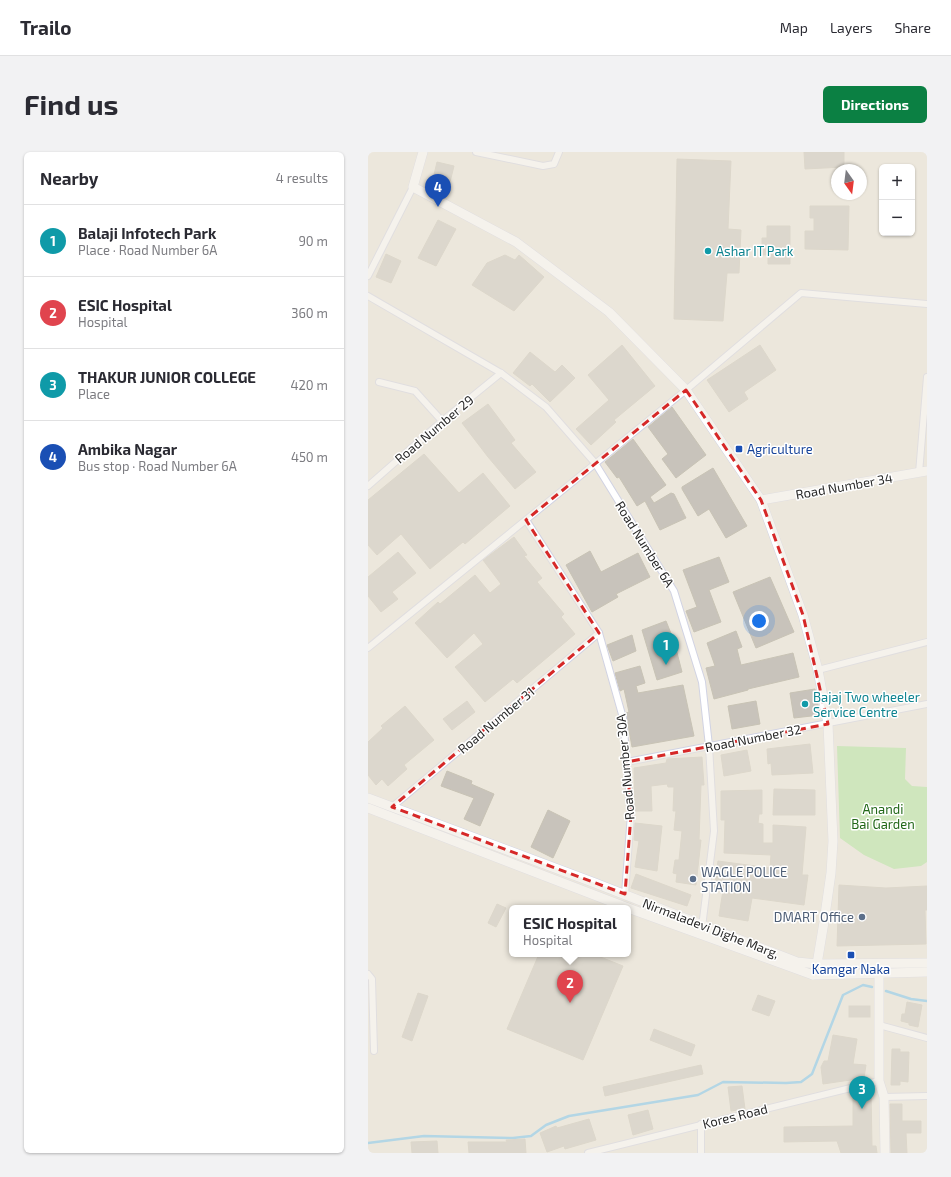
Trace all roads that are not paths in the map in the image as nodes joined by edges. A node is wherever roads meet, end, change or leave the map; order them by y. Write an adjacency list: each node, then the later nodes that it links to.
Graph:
1 (424, 152): 4 (street)
2 (476, 152): 3 (street)
3 (560, 152)
4 (413, 187): 5 (street); 11 (street)
5 (368, 276)
6 (368, 296): 8 (street, Road Number 6A)
7 (927, 304): 11 (street)
8 (501, 373): 12 (street, Road Number 29); 13 (street, Road Number 6A)
9 (927, 377): 14 (street)
10 (379, 382): 12 (street)
11 (686, 390): 13 (street); 16 (street)
12 (442, 421): 15 (street, Road Number 29)
13 (595, 463): 17 (street); 24 (street, Road Number 6A)
14 (923, 472): 16 (street, Road Number 34)
15 (368, 486)
16 (761, 500): 21 (street)
17 (526, 520): 18 (street, Road Number 30A); 20 (street)
18 (599, 633): 25 (street, Road Number 30A); 27 (street, Road Number 31)
19 (927, 642): 21 (street)
20 (368, 648)
21 (818, 670): 23 (street)
22 (927, 704): 23 (street, Road Number 32)
23 (828, 724): 24 (street, Road Number 32); 35 (street)
24 (709, 746): 25 (street, Road Number 32); 32 (street, Road Number 6A)
25 (626, 762): 29 (street, Road Number 30A)
26 (368, 798): 27 (street, Nirmaladevi Dighe Marg,)
27 (392, 807): 29 (street, Nirmaladevi Dighe Marg,)
28 (368, 808): 30 (street, Nirmaladevi Dighe Marg,)
29 (625, 894): 32 (street, Nirmaladevi Dighe Marg,)
30 (620, 905)
31 (631, 909): 33 (street, Nirmaladevi Dighe Marg,)
32 (702, 925): 33 (street, Road Number 6A); 35 (street, Nirmaladevi Dighe Marg,)
33 (700, 935): 39 (street, Nirmaladevi Dighe Marg,)
34 (927, 963): 36 (street, Nirmaladevi Dighe Marg,)
35 (817, 964): 36 (street, Nirmaladevi Dighe Marg,); 39 (street)
36 (879, 968): 37 (street, Nirmaladevi Dighe Marg,); 39 (street, Nirmaladevi Dighe Marg,); 40 (street)
37 (927, 972)
38 (368, 974): 42 (street)
39 (813, 975)
40 (879, 1025): 41 (street); 43 (street)
41 (927, 1038)
42 (374, 1051)
43 (879, 1081): 45 (street); 46 (street, Kores Road)
44 (927, 1096): 45 (street)
45 (884, 1097): 49 (street)
46 (701, 1124): 47 (street, Kores Road); 48 (street)
47 (590, 1153)
48 (702, 1153)
49 (885, 1153)

